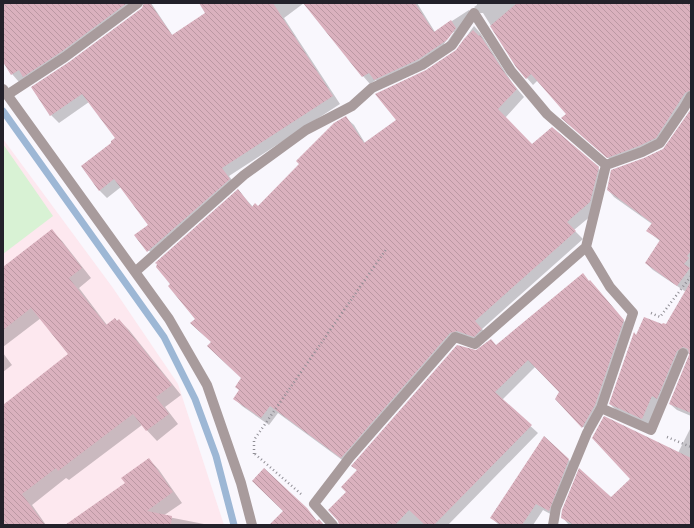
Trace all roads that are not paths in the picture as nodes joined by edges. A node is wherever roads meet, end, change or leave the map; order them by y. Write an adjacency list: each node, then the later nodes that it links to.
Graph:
1 (138, 3): 2 (street)
2 (5, 92): 6 (street)
3 (691, 96): 4 (street)
4 (606, 165): 5 (street); 6 (street)
5 (586, 247): 8 (street); 10 (street)
6 (135, 272): 9 (street)
7 (683, 353): 8 (street)
8 (601, 408): 11 (street)
9 (252, 525)
10 (333, 525)
11 (553, 525)

